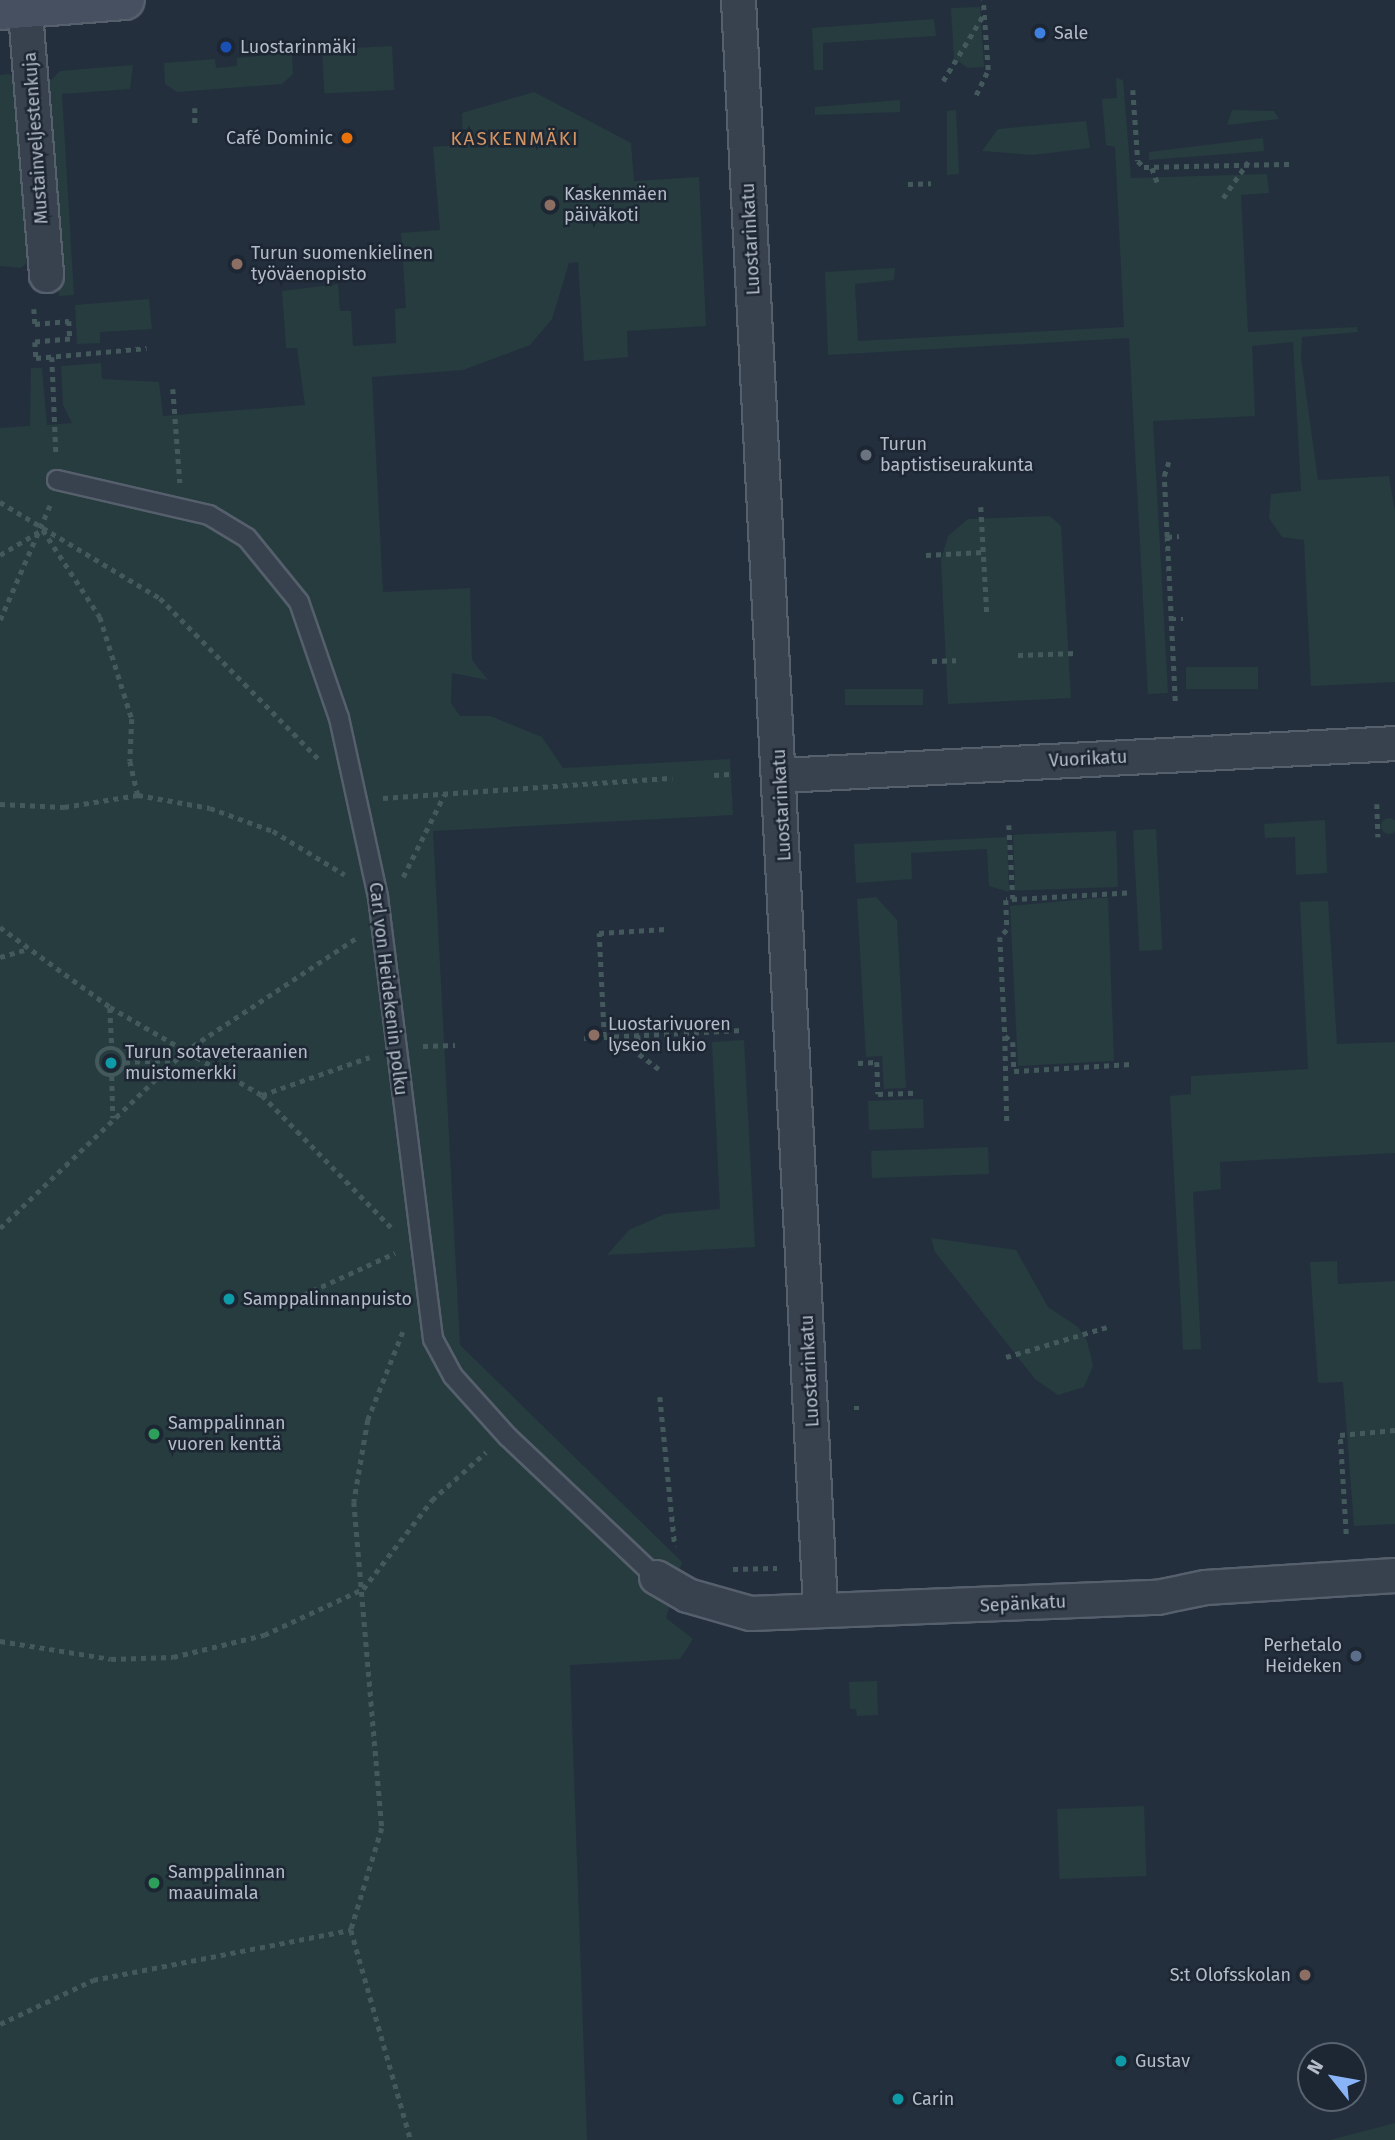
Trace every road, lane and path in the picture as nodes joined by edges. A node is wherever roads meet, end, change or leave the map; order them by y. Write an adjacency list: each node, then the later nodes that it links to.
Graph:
1 (125, 0): 4 (main road)
2 (738, 0): 46 (street, Luostarinkatu)
3 (984, 0): 5 (path)
4 (17, 6): 18 (street, Mustainveljestenkuja)
5 (984, 13): 6 (path); 8 (path)
6 (943, 81)
7 (1133, 90): 13 (path)
8 (976, 95)
9 (195, 108): 10 (path)
10 (195, 126)
11 (1248, 162): 12 (path); 13 (path); 17 (path)
12 (1291, 164)
13 (1152, 168): 16 (path)
14 (931, 183): 15 (path)
15 (908, 184)
16 (1159, 186)
17 (1223, 198)
18 (46, 275)
19 (41, 308): 21 (path)
20 (147, 348): 21 (path)
21 (52, 357): 24 (path)
22 (173, 389): 27 (path)
23 (1170, 458): 29 (path)
24 (57, 480): 27 (lane, Carl von Heidekenin polku); 28 (path)
25 (0, 502): 28 (path)
26 (981, 506): 31 (path)
27 (182, 507): 48 (lane, Carl von Heidekenin polku)
28 (43, 529): 32 (path); 36 (path); 48 (path); 49 (path)
29 (1167, 537): 30 (path); 37 (path)
30 (1179, 537)
31 (984, 552): 33 (path); 34 (path)
32 (0, 555)
33 (926, 555)
34 (987, 616)
35 (1183, 618): 37 (path)
36 (0, 620)
37 (1171, 620): 42 (path)
38 (1077, 653): 39 (path)
39 (1018, 655)
40 (956, 660): 41 (path)
41 (932, 661)
42 (1175, 701)
43 (1395, 743): 46 (street, Vuorikatu)
44 (730, 774): 45 (path)
45 (714, 775)
46 (780, 775): 103 (street, Luostarinkatu)
47 (672, 778): 50 (path)
48 (358, 791): 50 (path); 56 (lane, Carl von Heidekenin polku)
49 (138, 795): 51 (path); 56 (path)
50 (444, 795): 58 (path)
51 (0, 804)
52 (1377, 804): 54 (path)
53 (1009, 825): 57 (path)
54 (1378, 836)
55 (1127, 893): 57 (path)
56 (377, 897): 58 (lane, Carl von Heidekenin polku)
57 (1013, 899): 67 (path)
58 (380, 921): 72 (lane, Carl von Heidekenin polku); 73 (path)
59 (0, 928): 61 (path)
60 (666, 929): 66 (path)
61 (24, 949): 62 (path); 63 (path)
62 (0, 957)
63 (110, 1007): 71 (path); 73 (path)
64 (743, 1030): 65 (path)
65 (639, 1035): 66 (path); 78 (path)
66 (604, 1037): 68 (path)
67 (1005, 1037): 77 (path); 83 (path)
68 (584, 1038)
69 (455, 1045): 70 (path)
70 (421, 1046)
71 (111, 1048): 75 (path); 79 (path)
72 (398, 1048): 81 (path); 85 (lane, Carl von Heidekenin polku)
73 (184, 1052): 74 (path); 81 (path)
74 (175, 1060): 75 (path); 82 (path)
75 (125, 1062): 79 (path)
76 (858, 1063): 80 (path)
77 (1131, 1064)
78 (659, 1069)
79 (112, 1076): 82 (path)
80 (916, 1093)
81 (262, 1095): 85 (path)
82 (113, 1119): 84 (path)
83 (1007, 1123)
84 (0, 1228)
85 (418, 1243): 86 (path); 87 (lane, Carl von Heidekenin polku)
86 (303, 1295)
87 (425, 1304): 94 (lane, Carl von Heidekenin polku); 102 (path)
88 (1107, 1327): 89 (path)
89 (1006, 1357)
90 (660, 1397): 98 (path)
91 (854, 1408): 92 (path)
92 (863, 1408)
93 (1395, 1430): 95 (path)
94 (508, 1437): 98 (lane, Carl von Heidekenin polku); 102 (path)
95 (1341, 1452): 96 (path); 97 (path)
96 (1332, 1453)
97 (1346, 1534)
98 (666, 1567): 103 (street, Sepänkatu)
99 (777, 1568): 100 (path)
100 (727, 1569)
101 (1395, 1575): 103 (street, Sepänkatu)
102 (363, 1589): 104 (path); 105 (path)
103 (820, 1610)
104 (0, 1641)
105 (351, 1930): 106 (path); 107 (path)
106 (0, 2024)
107 (411, 2140)

